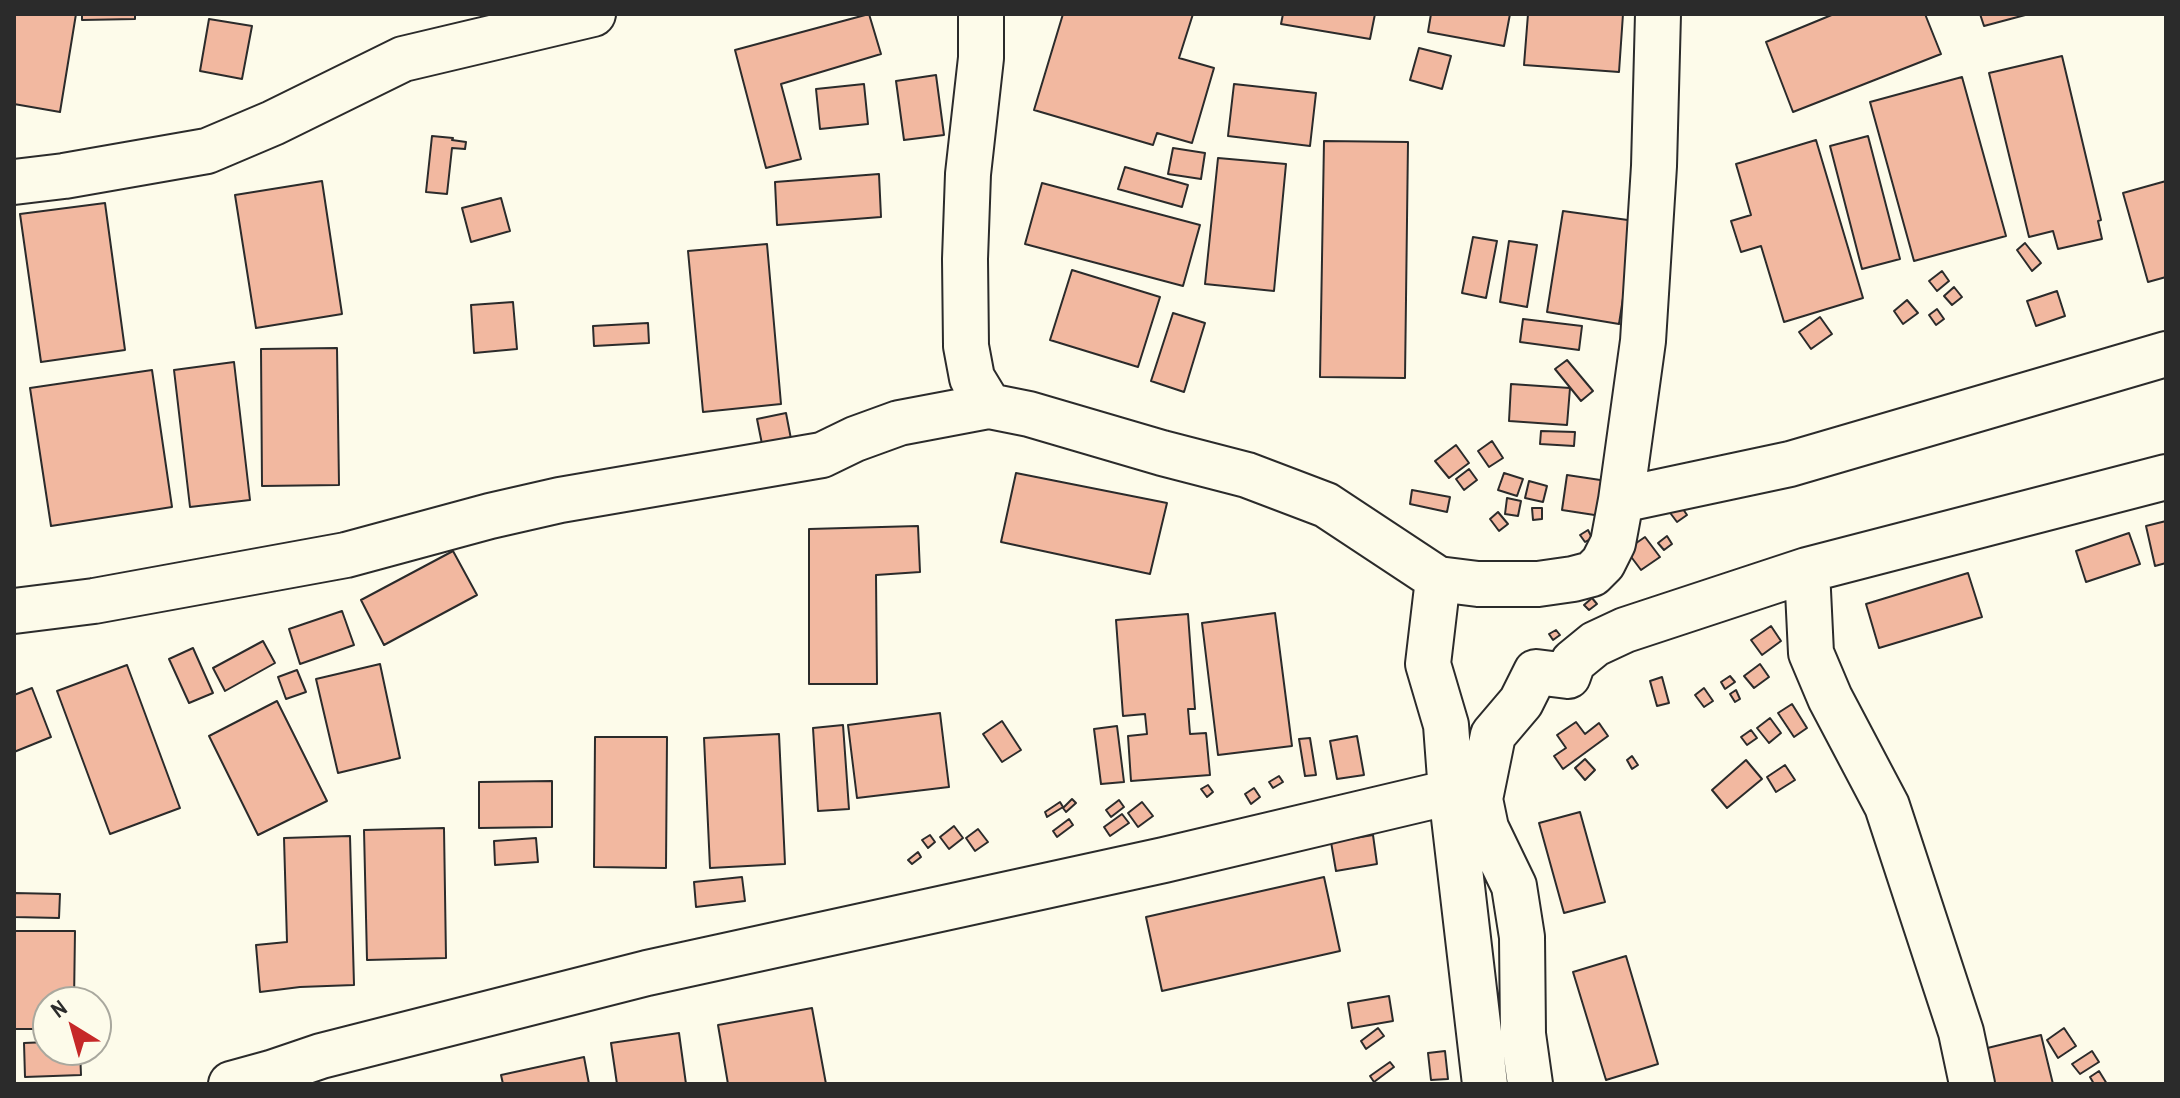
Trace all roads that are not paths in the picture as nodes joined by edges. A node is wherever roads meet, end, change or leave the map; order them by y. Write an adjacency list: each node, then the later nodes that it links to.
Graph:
1 (593, 14): 4 (street)
2 (981, 14): 6 (street)
3 (1658, 14): 8 (street)
4 (14, 182)
5 (2166, 354): 8 (street)
6 (989, 406): 10 (street); 11 (street)
7 (2166, 477): 9 (street)
8 (1621, 500): 10 (street)
9 (1807, 570): 15 (street); 16 (street)
10 (1438, 579): 12 (street)
11 (14, 611)
12 (1451, 792): 13 (street); 14 (street)
13 (231, 1084)
14 (1485, 1084)
15 (1530, 1084)
16 (1972, 1084)

